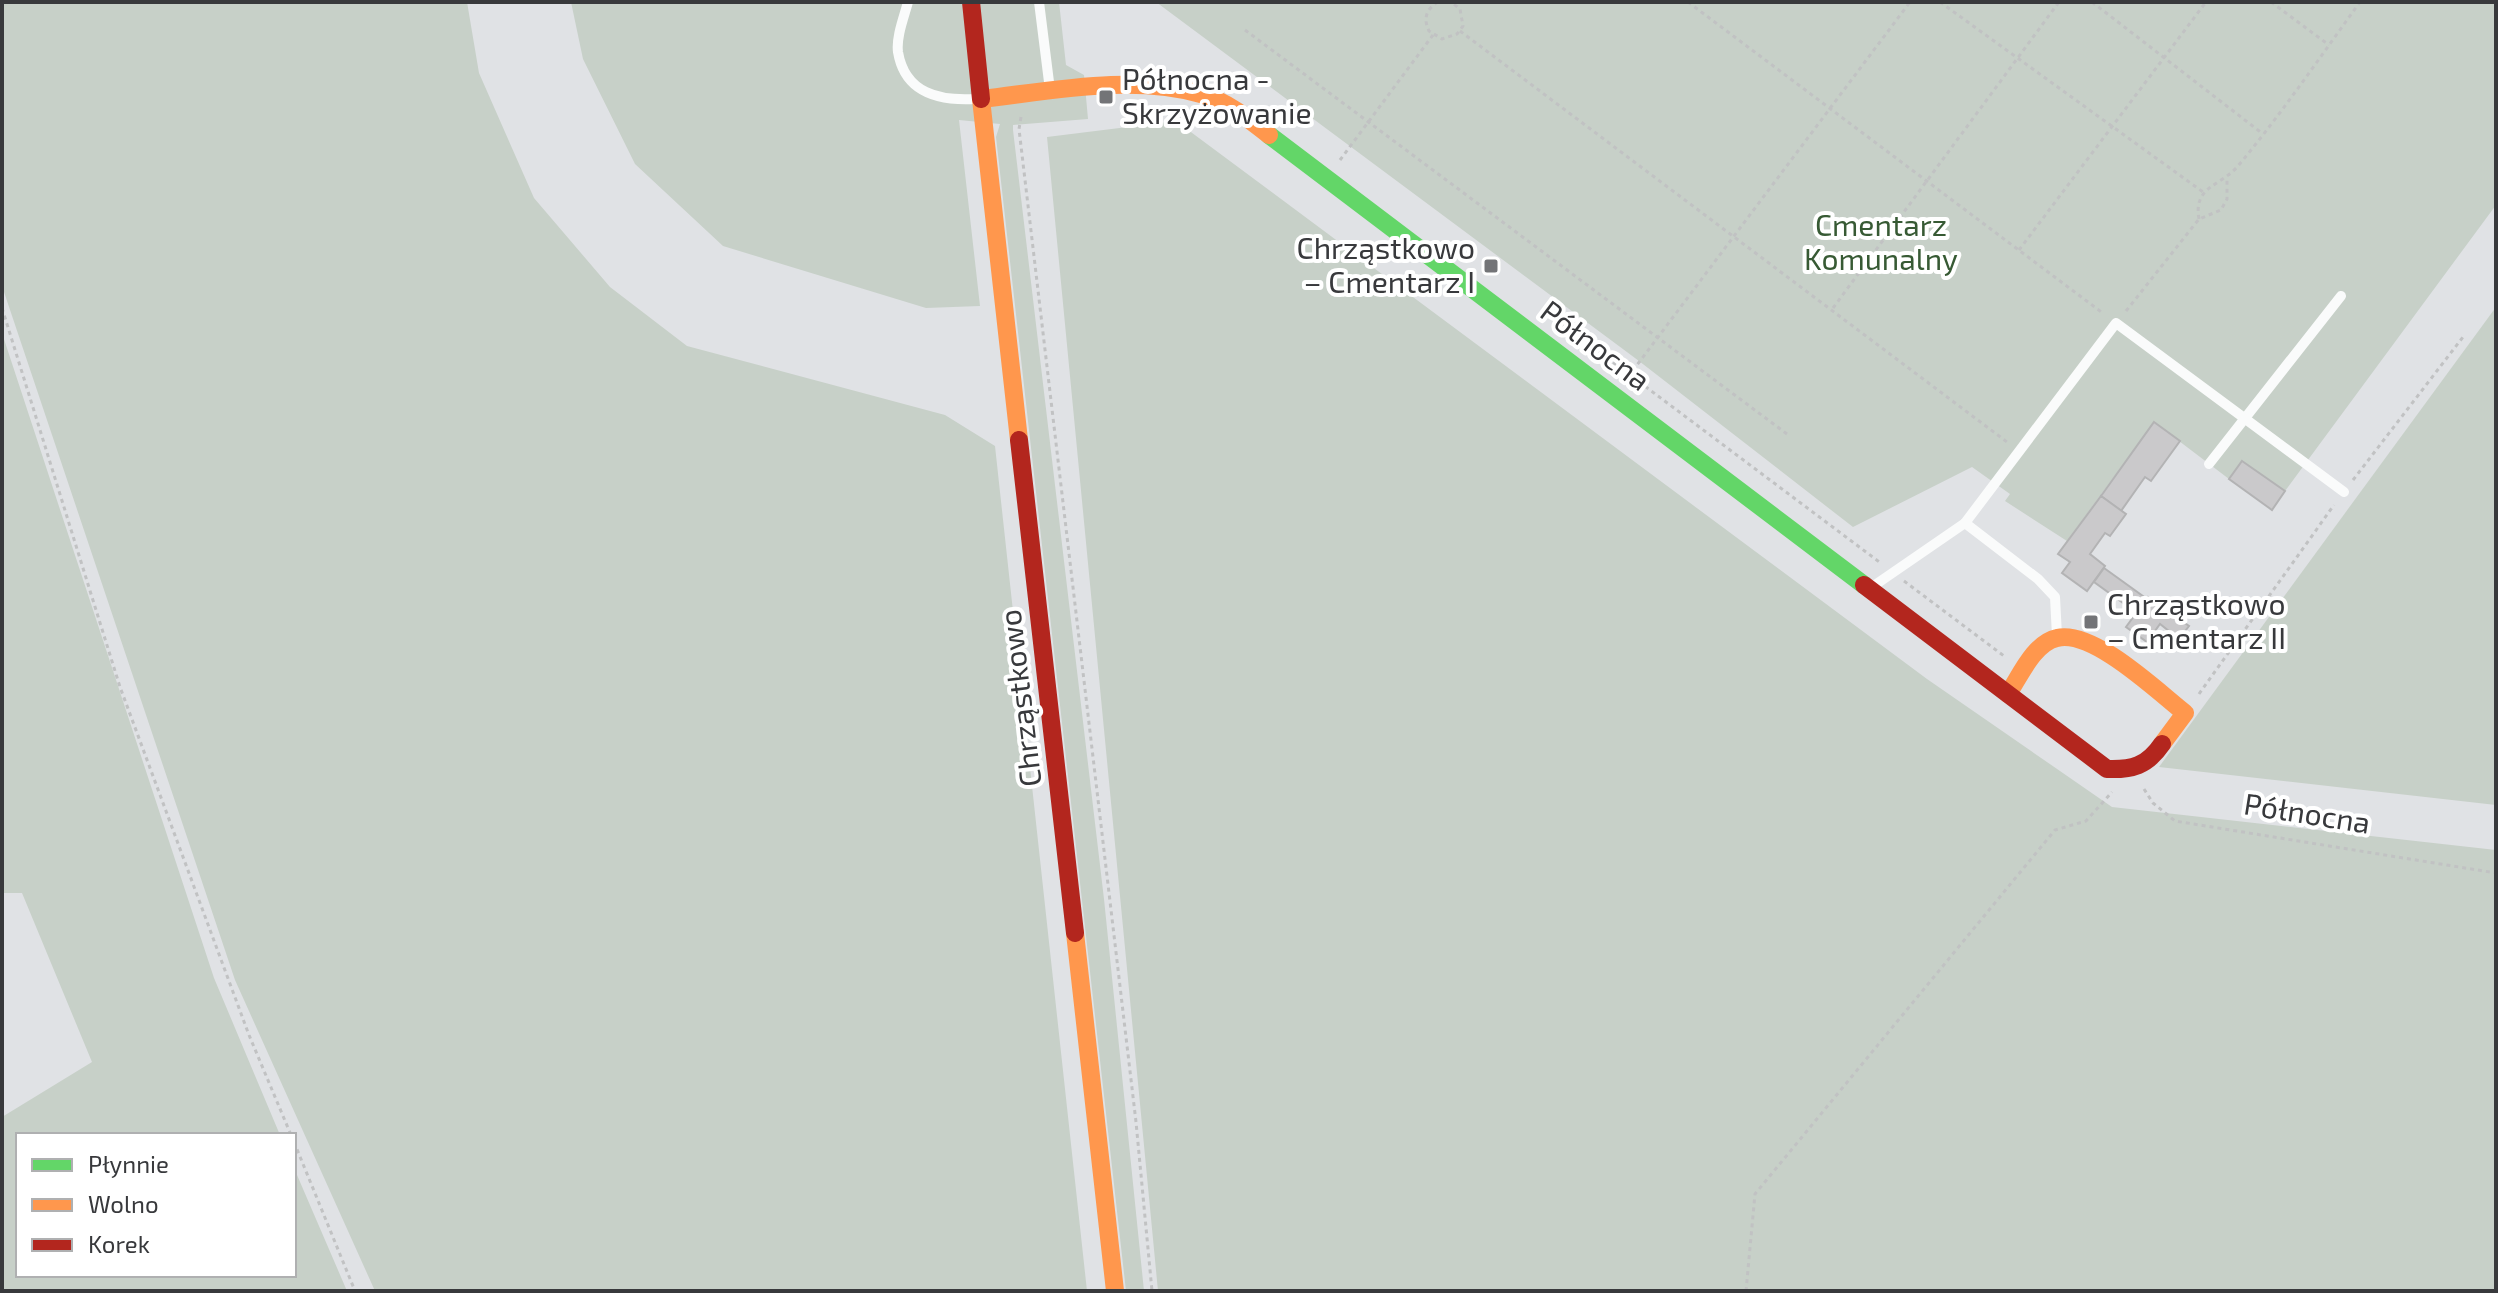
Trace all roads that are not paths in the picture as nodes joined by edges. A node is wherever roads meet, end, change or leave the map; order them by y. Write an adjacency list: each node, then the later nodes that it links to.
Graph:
1 (908, 2): 5 (lane)
2 (971, 2): 5 (main road, Chrząstkowo)
3 (1039, 2): 4 (lane)
4 (1050, 92): 5 (main road, Północna); 11 (main road, Północna)
5 (981, 99): 14 (main road, Chrząstkowo)
6 (2341, 296): 7 (lane)
7 (2246, 420): 8 (lane); 9 (lane); 10 (lane)
8 (2209, 464)
9 (2344, 492)
10 (1965, 523): 11 (lane); 12 (lane)
11 (1868, 590): 13 (main road, Północna)
12 (2057, 638): 13 (main road); 13 (main road, Północna)
13 (2008, 694)
14 (1115, 1291)

